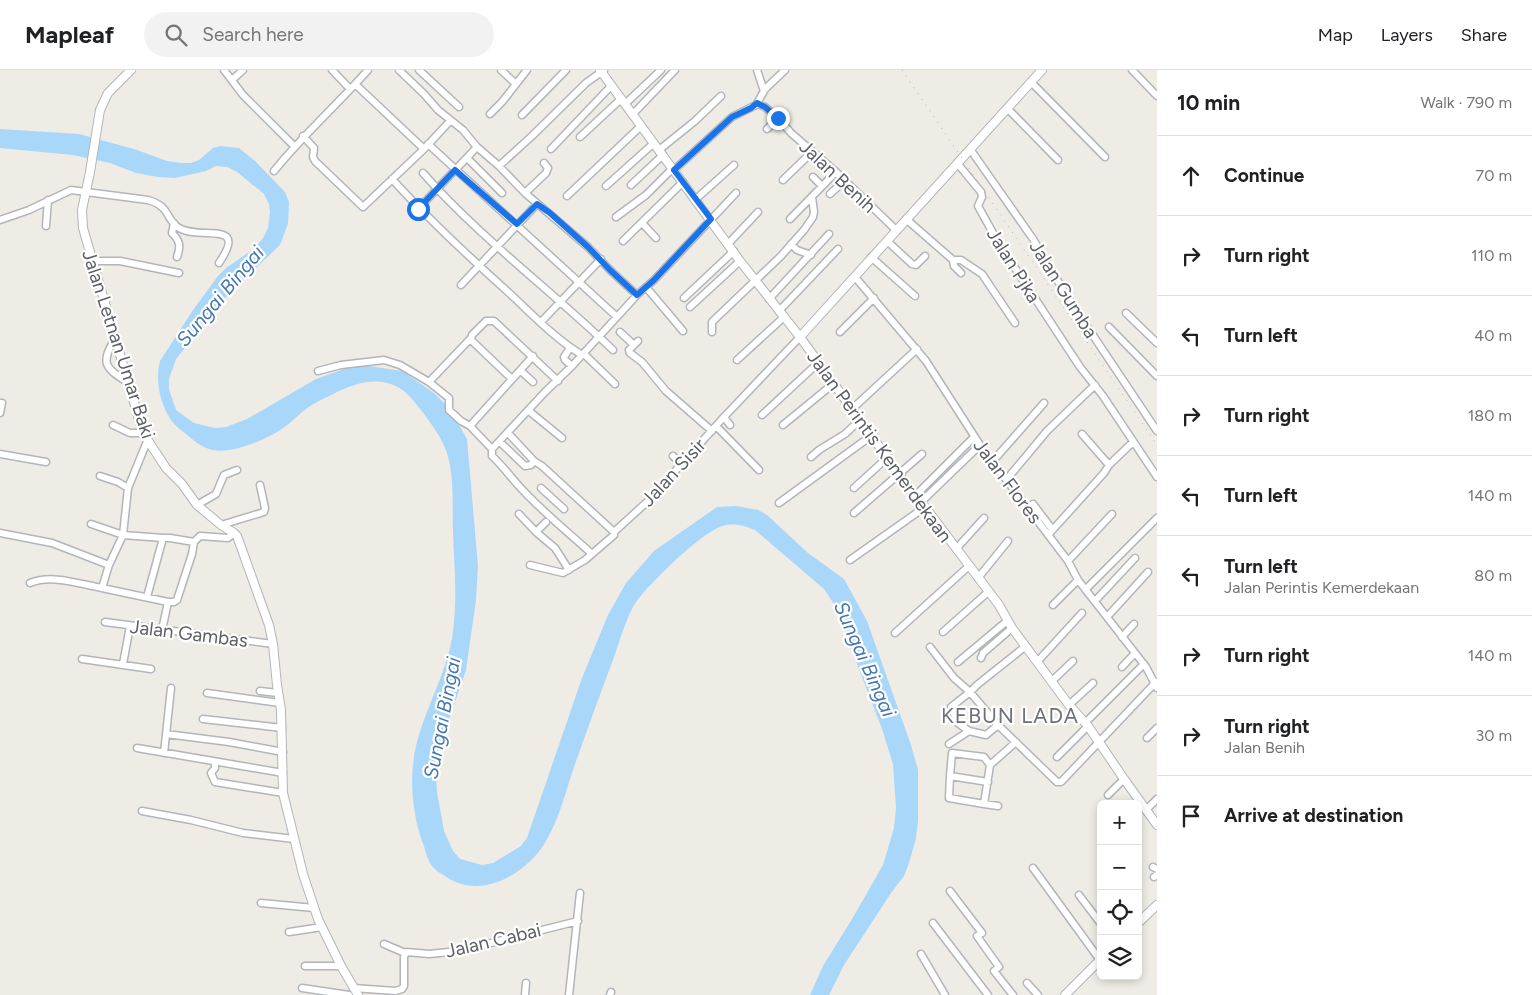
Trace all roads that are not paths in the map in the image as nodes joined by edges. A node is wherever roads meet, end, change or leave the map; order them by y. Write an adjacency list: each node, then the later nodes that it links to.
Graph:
1 (131, 70): 68 (street, Jalan Letnan Umar Baki)
2 (224, 70): 18 (street)
3 (243, 70): 18 (street)
4 (332, 70): 22 (street)
5 (368, 70): 22 (street)
6 (399, 70): 34 (street)
7 (419, 70): 28 (street)
8 (501, 70): 20 (street)
9 (527, 70): 20 (street)
10 (566, 70): 31 (street)
11 (661, 70): 26 (street)
12 (675, 70): 32 (street)
13 (757, 70): 23 (street)
14 (785, 70): 23 (street)
15 (1042, 70): 19 (street)
16 (1132, 70): 25 (street)
17 (602, 71): 21 (street, Jalan Perintis Kemerdekaan); 53 (street)
18 (232, 80): 40 (street)
19 (1031, 82): 29 (street); 48 (street)
20 (516, 84): 30 (street)
21 (611, 86): 26 (street, Jalan Perintis Kemerdekaan); 43 (street)
22 (352, 87): 37 (street); 41 (street)
23 (764, 90): 27 (street)
24 (721, 96): 46 (street)
25 (1157, 96)
26 (623, 102): 32 (street, Jalan Perintis Kemerdekaan); 38 (street)
27 (757, 103): 33 (street, Jalan Benih); 54 (street)
28 (458, 107)
29 (1008, 108): 44 (street); 49 (street)
30 (490, 114)
31 (522, 114)
32 (633, 114): 35 (street, Jalan Perintis Kemerdekaan)
33 (778, 118): 36 (street); 45 (street, Jalan Benih)
34 (450, 121): 41 (street); 42 (street)
35 (642, 126): 39 (street, Jalan Perintis Kemerdekaan); 73 (street)
36 (767, 128)
37 (303, 136): 40 (street); 60 (street)
38 (580, 137)
39 (654, 143): 46 (street, Jalan Perintis Kemerdekaan); 65 (street)
40 (294, 146): 56 (street)
41 (426, 146): 55 (street); 60 (street)
42 (477, 147): 47 (street); 53 (street)
43 (551, 149)
44 (970, 149): 51 (street); 170 (street, Jalan Gumba)
45 (812, 152): 57 (street, Jalan Benih); 61 (street)
46 (661, 153): 54 (street, Jalan Perintis Kemerdekaan); 64 (street)
47 (467, 158): 55 (street); 69 (street)
48 (1105, 158)
49 (1058, 160)
50 (544, 163): 70 (street)
51 (957, 163): 83 (street); 156 (street, Jalan Pjka)
52 (734, 165): 75 (street)
53 (499, 166): 70 (street)
54 (674, 169): 63 (street, Jalan Perintis Kemerdekaan); 80 (street)
55 (455, 170): 67 (street); 87 (street)
56 (274, 171)
57 (836, 172): 62 (street, Jalan Benih); 66 (street)
58 (423, 173): 67 (street)
59 (813, 177): 66 (street)
60 (392, 179): 78 (street)
61 (783, 180)
62 (844, 181): 72 (street); 89 (street, Jalan Benih)
63 (684, 182): 75 (street, Jalan Perintis Kemerdekaan); 85 (street)
64 (631, 185)
65 (606, 186)
66 (822, 186): 74 (street)
67 (437, 189): 78 (street); 96 (street)
68 (86, 191): 76 (street); 86 (street); 105 (street, Jalan Letnan Umar Baki)
69 (502, 193)
70 (525, 193): 77 (street)
71 (736, 193): 81 (street)
72 (830, 194)
73 (567, 196)
74 (812, 198): 82 (street); 95 (street)
75 (696, 199): 81 (street, Jalan Perintis Kemerdekaan)
76 (48, 200): 84 (street); 88 (street)
77 (537, 204): 87 (street); 103 (street)
78 (418, 209): 108 (street)
79 (758, 212): 94 (street)
80 (616, 218)
81 (711, 219): 94 (street, Jalan Perintis Kemerdekaan); 115 (street)
82 (790, 219)
83 (906, 219): 89 (street); 104 (street)
84 (0, 220)
85 (642, 223): 91 (street); 92 (street)
86 (174, 224): 101 (street); 107 (street)
87 (517, 224): 96 (street); 113 (street)
88 (46, 226)
89 (896, 230): 93 (street)
90 (829, 234): 99 (street)
91 (656, 238)
92 (623, 241)
93 (887, 241): 100 (street); 102 (street)
94 (728, 244): 98 (street, Jalan Perintis Kemerdekaan)
95 (791, 244): 99 (street); 112 (street)
96 (497, 246): 108 (street); 121 (street)
97 (838, 248): 124 (street)
98 (734, 252): 106 (street, Jalan Perintis Kemerdekaan); 118 (street)
99 (810, 255): 120 (street)
100 (924, 256)
101 (177, 257)
102 (872, 257): 111 (street); 117 (street)
103 (601, 260): 113 (street); 116 (street)
104 (953, 260): 110 (street); 127 (street)
105 (92, 261): 109 (street); 136 (street, Jalan Letnan Umar Baki)
106 (740, 261): 112 (street, Jalan Perintis Kemerdekaan); 122 (street)
107 (219, 263)
108 (480, 266): 114 (street); 126 (street)
109 (179, 273)
110 (961, 273)
111 (855, 277): 119 (street, Jalan Flores); 134 (street)
112 (756, 280): 120 (street, Jalan Perintis Kemerdekaan); 131 (street)
113 (578, 282): 121 (street); 125 (street)
114 (461, 285)
115 (646, 287): 116 (street); 129 (street)
116 (637, 295): 125 (street)
117 (915, 296)
118 (684, 298)
119 (874, 298): 132 (street); 139 (street, Jalan Flores)
120 (769, 299): 124 (street, Jalan Perintis Kemerdekaan)
121 (560, 301): 126 (street); 133 (street)
122 (690, 306)
123 (1126, 313): 137 (street)
124 (781, 314): 134 (street, Jalan Perintis Kemerdekaan); 143 (street)
125 (617, 318): 133 (street)
126 (541, 322): 138 (street)
127 (1015, 323)
128 (1109, 327): 148 (street)
129 (682, 331)
130 (620, 332): 169 (street)
131 (712, 332)
132 (840, 332)
133 (599, 337): 140 (street); 141 (street)
134 (800, 337): 144 (street, Jalan Perintis Kemerdekaan); 163 (street, Jalan Sisir)
135 (471, 338): 142 (street); 149 (street); 152 (street)
136 (115, 340): 151 (street, Jalan Letnan Umar Baki); 151 (street)
137 (1157, 343)
138 (570, 348): 141 (street); 145 (street)
139 (917, 349): 159 (street); 175 (street, Jalan Flores)
140 (613, 350)
141 (583, 355): 145 (street); 154 (street)
142 (533, 356): 147 (street); 150 (street)
143 (737, 360)
144 (818, 363): 155 (street, Jalan Perintis Kemerdekaan); 162 (street)
145 (572, 366): 150 (street)
146 (318, 371): 152 (street)
147 (520, 371): 149 (street); 153 (street)
148 (1157, 376)
149 (512, 379): 168 (street)
150 (558, 380): 160 (street)
151 (128, 382): 173 (street, Jalan Letnan Umar Baki)
152 (429, 382): 168 (street)
153 (533, 382)
154 (615, 384)
155 (833, 384): 159 (street, Jalan Perintis Kemerdekaan); 167 (street)
156 (1095, 385): 178 (street, Jalan Pjka); 196 (street)
157 (0, 403): 161 (street)
158 (1044, 403): 187 (street)
159 (852, 410): 164 (street, Jalan Perintis Kemerdekaan)
160 (529, 411): 171 (street); 176 (street)
161 (0, 412)
162 (762, 415)
163 (724, 417): 166 (street); 169 (street, Jalan Sisir)
164 (860, 420): 174 (street, Jalan Perintis Kemerdekaan); 184 (street)
165 (113, 425): 173 (street)
166 (730, 425)
167 (782, 425)
168 (470, 426): 180 (street)
169 (714, 428): 189 (street, Jalan Sisir); 192 (street)
170 (1157, 431)
171 (508, 433): 177 (street); 186 (street)
172 (1082, 434): 190 (street)
173 (146, 436): 198 (street); 204 (street, Jalan Letnan Umar Baki)
174 (871, 436): 185 (street, Jalan Perintis Kemerdekaan); 203 (street)
175 (974, 437): 179 (street, Jalan Flores); 202 (street)
176 (562, 438)
177 (500, 442): 180 (street); 186 (street)
178 (1133, 442): 190 (street); 195 (street, Jalan Pjka)
179 (980, 445): 187 (street, Jalan Flores); 202 (street)
180 (492, 449): 207 (street)
181 (0, 454): 188 (street)
182 (922, 454): 193 (street)
183 (673, 456): 189 (street)
184 (811, 457)
185 (888, 457): 193 (street, Jalan Perintis Kemerdekaan); 200 (street)
186 (534, 461): 218 (street)
187 (993, 461): 196 (street, Jalan Flores)
188 (46, 462)
189 (681, 464): 218 (street, Jalan Sisir)
190 (1109, 465): 216 (street)
191 (237, 470): 204 (street)
192 (759, 470)
193 (899, 472): 202 (street, Jalan Perintis Kemerdekaan); 208 (street)
194 (100, 476): 198 (street)
195 (1157, 477)
196 (1006, 479): 222 (street, Jalan Flores)
197 (260, 485): 215 (street)
198 (128, 488): 221 (street)
199 (541, 488): 201 (street)
200 (854, 488)
201 (553, 500): 206 (street); 207 (street)
202 (920, 502): 226 (street, Jalan Perintis Kemerdekaan); 229 (street)
203 (779, 503)
204 (197, 504): 215 (street, Jalan Letnan Umar Baki)
205 (1034, 504): 216 (street)
206 (564, 509)
207 (544, 511): 227 (street)
208 (854, 513)
209 (520, 514): 217 (street)
210 (1112, 514): 230 (street)
211 (984, 518): 226 (street)
212 (1157, 518): 240 (street)
213 (546, 522): 217 (street)
214 (91, 524): 221 (street)
215 (221, 525): 220 (street, Jalan Letnan Umar Baki)
216 (1052, 528): 222 (street)
217 (536, 532): 234 (street)
218 (614, 532): 227 (street, Jalan Sisir)
219 (0, 533): 231 (street)
220 (234, 533): 225 (street); 256 (street)
221 (123, 535): 223 (street); 231 (street)
222 (1048, 535): 230 (street, Jalan Flores)
223 (163, 538): 225 (street); 242 (street)
224 (1008, 541): 236 (street)
225 (194, 542): 244 (street)
226 (956, 549): 233 (street, Jalan Perintis Kemerdekaan)
227 (592, 554): 234 (street, Jalan Sisir)
228 (1135, 558): 243 (street)
229 (850, 560)
230 (1068, 561): 237 (street, Jalan Flores)
231 (109, 565): 239 (street)
232 (530, 565): 234 (street)
233 (969, 566): 236 (street, Jalan Perintis Kemerdekaan); 254 (street)
234 (569, 570)
235 (1148, 572): 247 (street)
236 (978, 578): 241 (street, Jalan Perintis Kemerdekaan)
237 (1078, 580): 240 (street, Jalan Flores); 245 (street)
238 (30, 583): 239 (street)
239 (102, 588): 242 (street)
240 (1086, 589): 243 (street, Jalan Flores)
241 (988, 592): 250 (street, Jalan Perintis Kemerdekaan); 253 (street)
242 (147, 597): 244 (street)
243 (1095, 601): 247 (street, Jalan Flores)
244 (168, 602): 252 (street)
245 (1053, 605)
246 (1082, 613): 264 (street)
247 (1107, 617): 255 (street, Jalan Flores)
248 (105, 622): 251 (street, Jalan Gambas)
249 (1134, 624): 255 (street)
250 (1009, 625): 257 (street, Jalan Perintis Kemerdekaan); 260 (street); 263 (street)
251 (130, 626): 252 (street, Jalan Gambas); 265 (street)
252 (162, 630): 256 (street, Jalan Gambas)
253 (943, 632)
254 (895, 633)
255 (1122, 637): 259 (street, Jalan Flores)
256 (273, 644): 276 (street)
257 (1026, 646): 264 (street, Jalan Perintis Kemerdekaan); 274 (street)
258 (930, 647): 274 (street)
259 (1136, 653): 266 (street, Jalan Flores); 267 (street)
260 (981, 658)
261 (82, 659): 265 (street)
262 (1073, 661): 269 (street)
263 (958, 662)
264 (1038, 662): 269 (street, Jalan Perintis Kemerdekaan)
265 (123, 664): 268 (street)
266 (1144, 664): 271 (street, Jalan Flores); 280 (street)
267 (1122, 667)
268 (151, 669)
269 (1052, 681): 278 (street, Jalan Perintis Kemerdekaan)
270 (1093, 683): 278 (street)
271 (1156, 684): 288 (street)
272 (171, 688): 285 (street)
273 (260, 691): 276 (street)
274 (970, 692): 281 (street); 284 (street)
275 (207, 693): 277 (street)
276 (278, 693): 277 (street)
277 (280, 703): 282 (street)
278 (1069, 704): 280 (street, Jalan Perintis Kemerdekaan)
279 (203, 719): 282 (street)
280 (1087, 724): 288 (street, Jalan Perintis Kemerdekaan); 293 (street)
281 (998, 725): 284 (street); 287 (street)
282 (282, 728): 291 (street)
283 (1157, 728): 286 (street)
284 (969, 731): 289 (street)
285 (166, 734): 291 (street); 292 (street)
286 (1147, 738)
287 (1016, 742): 288 (street); 295 (street)
288 (1100, 742): 298 (street, Jalan Perintis Kemerdekaan)
289 (949, 744)
290 (137, 748): 292 (street)
291 (283, 752): 296 (street)
292 (164, 753): 294 (street)
293 (1057, 757)
294 (215, 762): 296 (street); 300 (street)
295 (990, 765): 297 (street); 299 (street)
296 (283, 773): 300 (street)
297 (950, 776): 299 (street); 303 (street)
298 (1124, 779): 301 (street); 305 (street, Jalan Perintis Kemerdekaan)
299 (988, 782): 303 (street)
300 (283, 793): 308 (street)
301 (1108, 796)
302 (1157, 799): 305 (street)
303 (984, 804): 304 (street)
304 (998, 806)
305 (1146, 810): 307 (street, Jalan Perintis Kemerdekaan)
306 (142, 811): 308 (street)
307 (1157, 825)
308 (294, 839): 315 (street)
309 (1033, 868): 325 (street)
310 (950, 891): 338 (street)
311 (580, 893): 318 (street)
312 (1079, 895): 316 (street)
313 (262, 903): 315 (street)
314 (1157, 905): 317 (street)
315 (314, 908): 320 (street)
316 (1097, 919)
317 (1142, 919)
318 (578, 921): 323 (street, Jalan Cabai); 335 (street)
319 (933, 923): 337 (street)
320 (322, 928): 321 (street); 328 (street)
321 (289, 932)
322 (384, 944): 323 (street)
323 (405, 953): 332 (street)
324 (921, 954): 336 (street)
325 (1097, 955)
326 (1097, 962): 340 (street)
327 (305, 966): 328 (street)
328 (340, 966): 332 (street)
329 (1027, 983): 339 (street)
330 (526, 984): 334 (street)
331 (302, 988): 332 (street)
332 (351, 991): 333 (street)
333 (358, 995)
334 (524, 995)
335 (568, 995)
336 (945, 995)
337 (988, 995)
338 (1013, 995)
339 (1038, 995)
340 (1065, 995)

